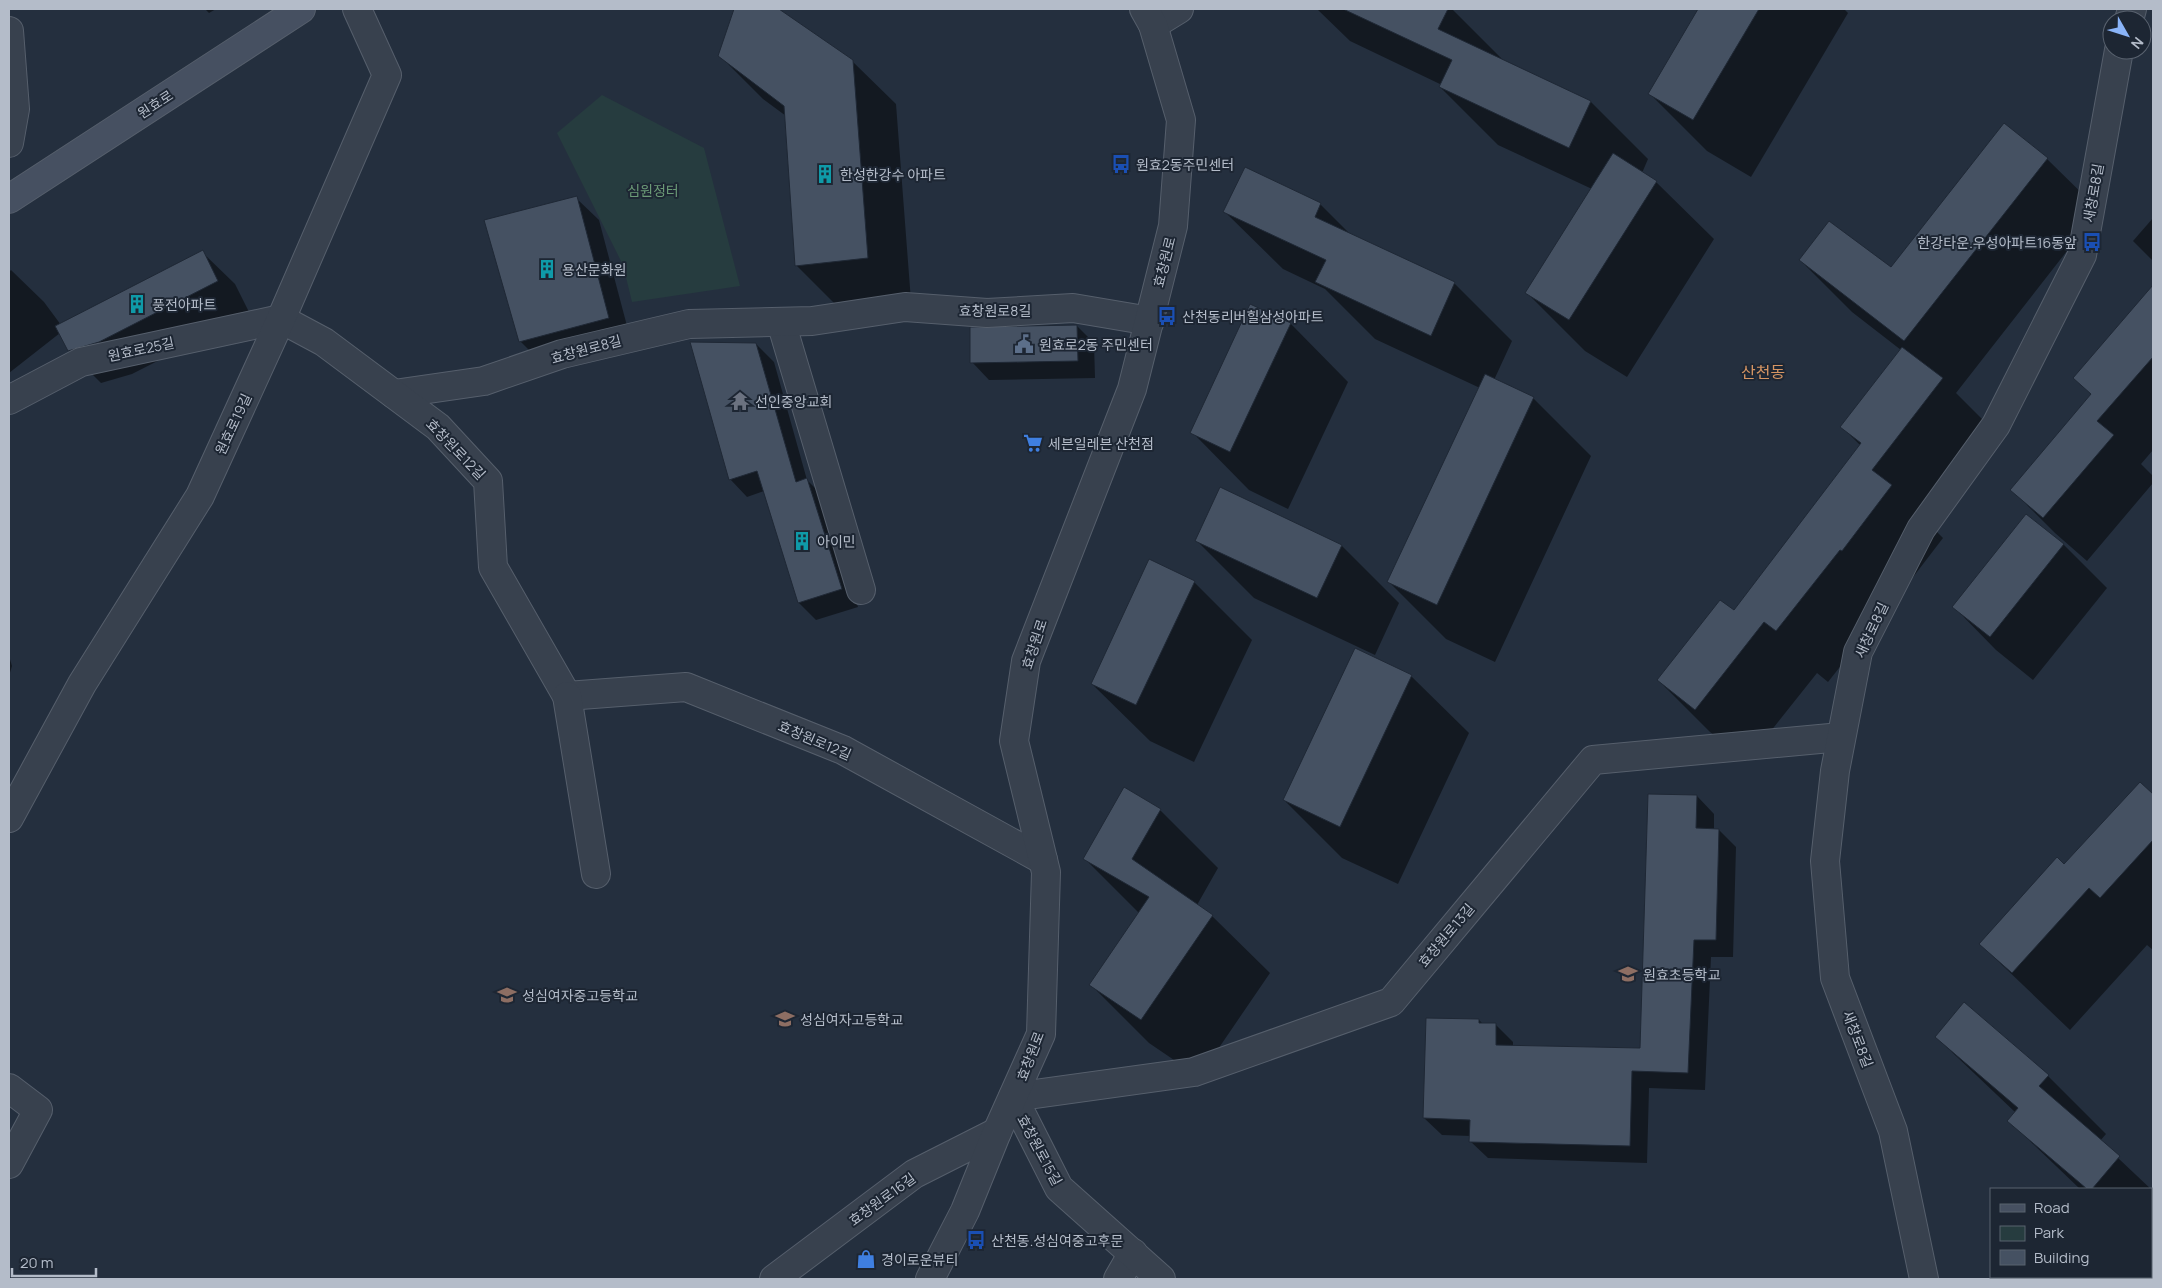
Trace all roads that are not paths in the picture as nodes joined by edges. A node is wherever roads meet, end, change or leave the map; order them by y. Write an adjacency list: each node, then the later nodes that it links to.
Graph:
1 (301, 9): 8 (main road, 원효로)
2 (358, 9): 9 (street, 원효로19길)
3 (1179, 9): 4 (street)
4 (1149, 17): 10 (street, 효창원로)
5 (9, 31): 7 (street)
6 (2117, 60): 16 (street, 새창로8길)
7 (9, 143)
8 (9, 199)
9 (281, 319): 12 (street, 효창원로12길); 13 (street, 원효로25길); 17 (street, 원효로19길)
10 (1150, 320): 11 (street, 효창원로8길); 18 (street, 효창원로)
11 (781, 322): 12 (street, 효창원로8길); 14 (street)
12 (394, 394): 15 (street, 효창원로12길)
13 (9, 400)
14 (861, 590)
15 (567, 696): 18 (street, 효창원로12길); 19 (street, 효창원로12길)
16 (1841, 737): 21 (street, 효창원로13길); 29 (street, 새창로8길)
17 (9, 818)
18 (1043, 860): 21 (street, 효창원로)
19 (596, 874)
20 (9, 1088): 23 (street)
21 (1013, 1097): 22 (street, 효창원로); 24 (street, 효창원로15길)
22 (997, 1132): 25 (street, 효창원로16길); 26 (street, 효창원로)
23 (9, 1164)
24 (1134, 1253): 27 (street); 28 (street, 효창원로15길)
25 (774, 1279)
26 (930, 1279)
27 (1118, 1279)
28 (1162, 1279)
29 (1924, 1279)

